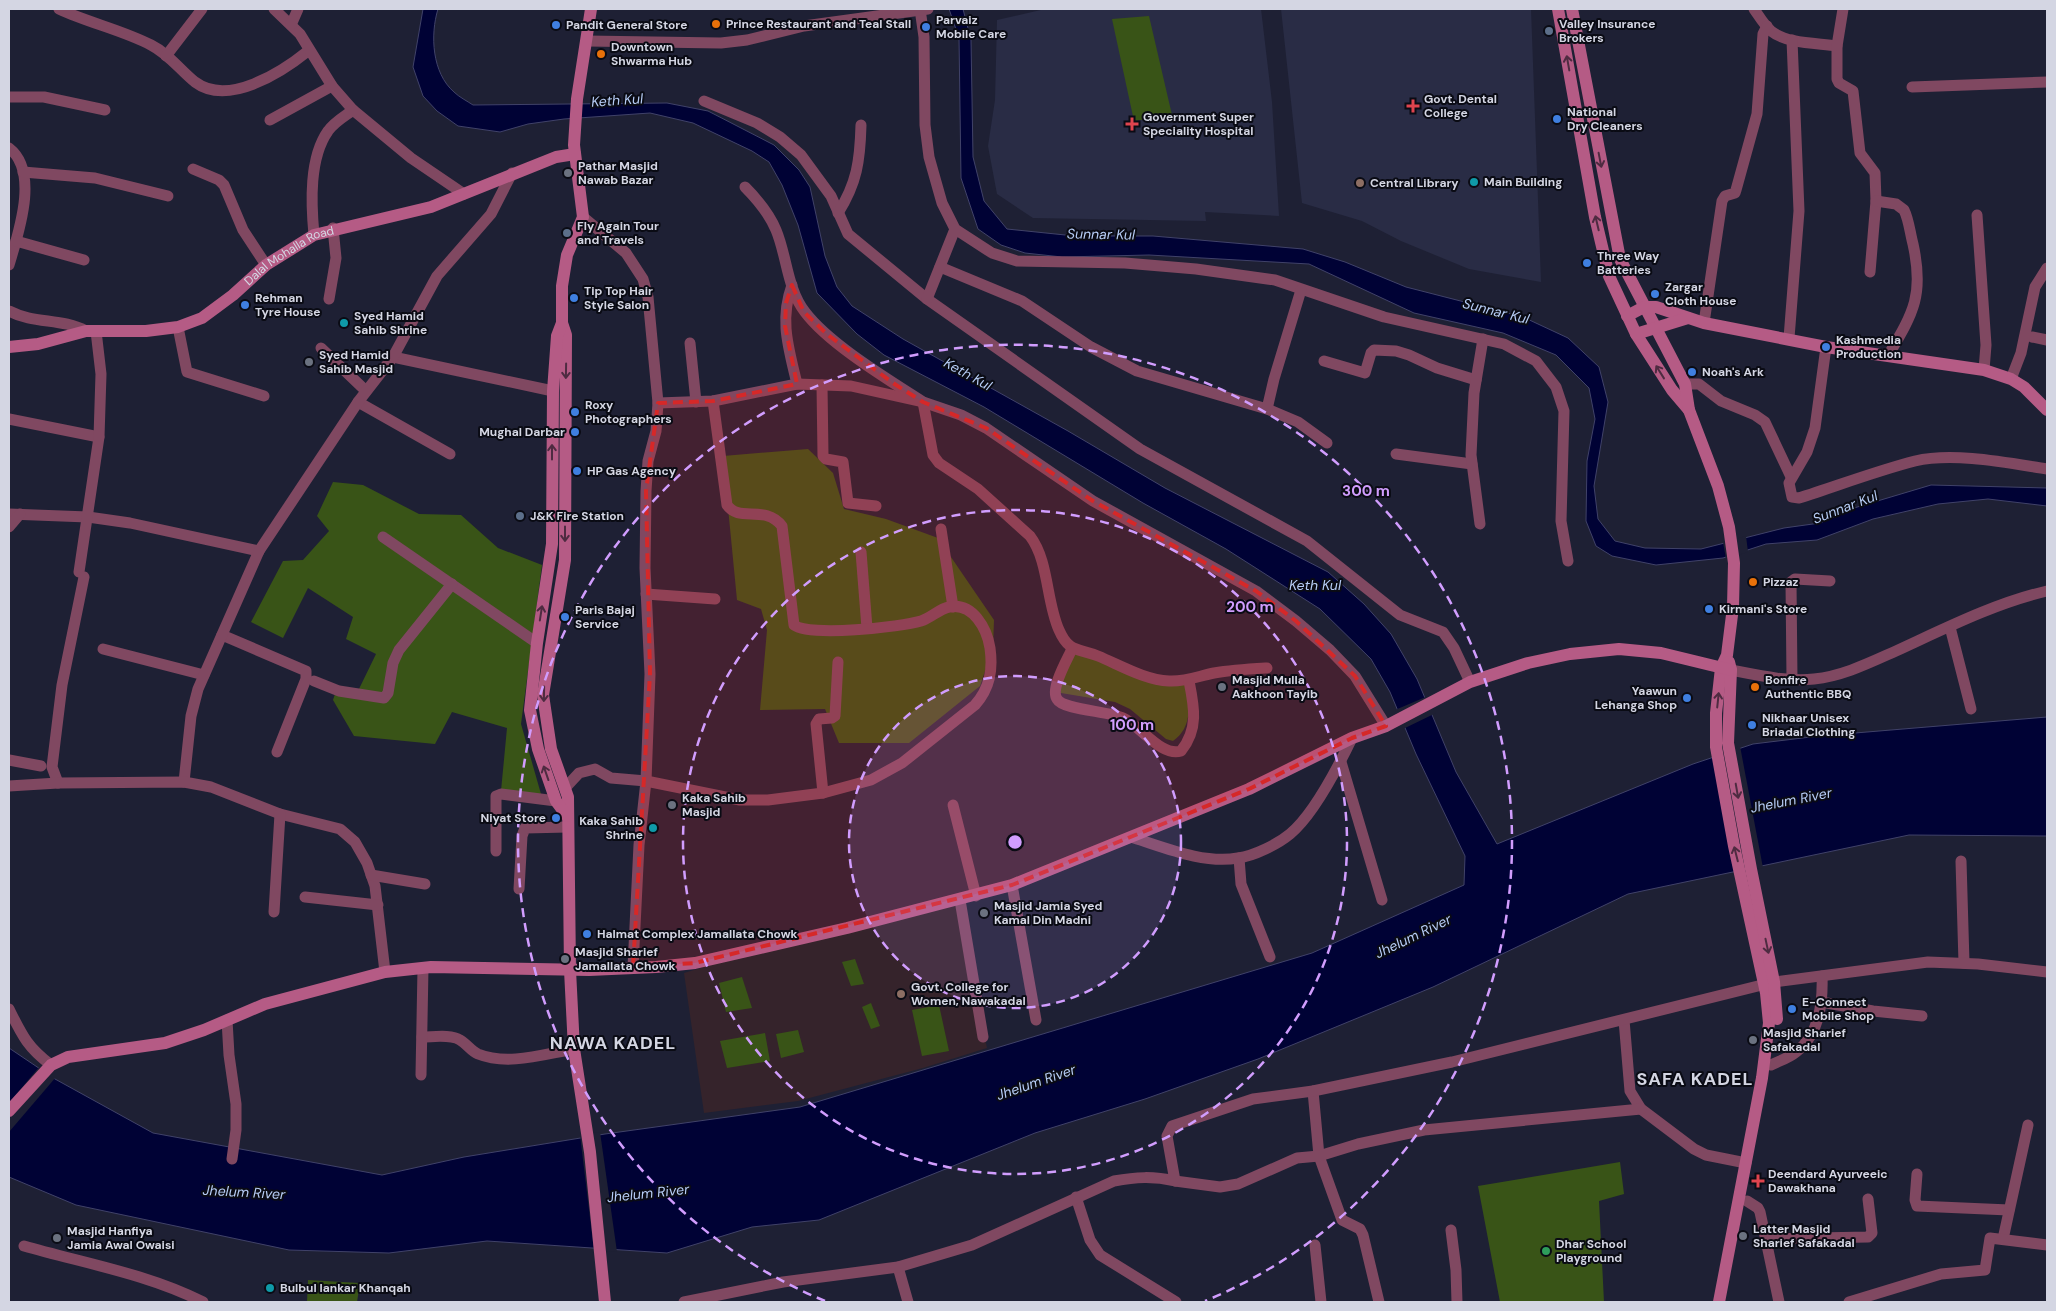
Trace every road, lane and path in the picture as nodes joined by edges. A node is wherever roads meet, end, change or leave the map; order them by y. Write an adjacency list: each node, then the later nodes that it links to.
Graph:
1 (60, 9): 18 (street)
2 (202, 9): 18 (street)
3 (274, 9): 12 (street)
4 (298, 9): 12 (street)
5 (590, 9): 15 (main road)
6 (922, 9): 11 (street); 41 (street)
7 (1558, 9): 56 (main road, one-way to 7)
8 (1572, 9): 54 (main road, one-way to 54)
9 (1754, 9): 13 (street)
10 (1843, 9): 16 (street)
11 (866, 13): 15 (street)
12 (291, 25): 17 (street)
13 (1767, 26): 14 (street); 59 (street)
14 (1792, 40): 16 (street); 65 (street)
15 (587, 42): 29 (main road)
16 (1837, 46): 36 (street)
17 (308, 51): 18 (street); 20 (street)
18 (166, 56)
19 (2047, 82): 21 (street)
20 (332, 86): 25 (street); 26 (street)
21 (1912, 87)
22 (9, 97): 24 (street)
23 (704, 101): 37 (street)
24 (105, 110)
25 (353, 110): 34 (street); 42 (street)
26 (270, 120)
27 (861, 125): 37 (street)
28 (9, 148): 31 (street)
29 (575, 150): 32 (main road, Dalal Mohalla Road); 39 (main road)
30 (193, 169): 46 (street)
31 (23, 172): 35 (street); 43 (street)
32 (512, 173): 34 (main road, Dalal Mohalla Road); 73 (street)
33 (746, 187): 50 (street)
34 (464, 194): 40 (main road, Dalal Mohalla Road)
35 (168, 196)
36 (1876, 201): 49 (street); 72 (street)
37 (838, 214): 53 (street)
38 (1977, 215): 75 (street)
39 (583, 217): 58 (main road); 88 (street)
40 (333, 228): 42 (main road, Dalal Mohalla Road); 52 (street)
41 (955, 229): 47 (street); 51 (street)
42 (314, 235): 46 (main road, Dalal Mohalla Road)
43 (16, 241): 44 (street); 45 (street)
44 (84, 260)
45 (9, 265)
46 (266, 265): 60 (main road, Dalal Mohalla Road)
47 (940, 268): 53 (street); 89 (street)
48 (2047, 268): 76 (street)
49 (1870, 272)
50 (792, 285): 78 (street); 87 (street)
51 (1301, 290): 66 (street); 89 (street)
52 (329, 299)
53 (926, 299): 129 (street)
54 (1644, 308): 56 (main road); 57 (main road); 61 (main road)
55 (9, 312): 62 (street)
56 (1626, 316): 63 (main road)
57 (1688, 318): 59 (main road); 61 (main road)
58 (562, 323): 82 (main road); 141 (main road, one-way to 141)
59 (1704, 323): 65 (main road)
60 (178, 327): 62 (main road, Dalal Mohalla Road); 83 (street)
61 (1656, 328): 63 (main road); 79 (main road)
62 (91, 331): 70 (main road, Dalal Mohalla Road); 93 (street)
63 (1636, 334): 90 (main road, one-way to 63)
64 (2032, 337): 67 (street)
65 (1789, 338): 69 (main road)
66 (1482, 339): 77 (street); 109 (street)
67 (2047, 340)
68 (690, 343): 86 (street)
69 (1826, 346): 72 (main road); 99 (street)
70 (9, 347)
71 (320, 348): 81 (street)
72 (1889, 354): 75 (main road)
73 (393, 357): 81 (street); 82 (street)
74 (1324, 361): 77 (street)
75 (1984, 370): 76 (main road)
76 (2011, 379): 91 (main road)
77 (1476, 380): 97 (street)
78 (797, 384): 80 (street); 84 (street)
79 (1685, 384): 90 (main road); 99 (street)
80 (822, 385): 87 (street); 100 (street)
81 (366, 391): 85 (street)
82 (553, 391): 119 (main road, one-way to 82)
83 (264, 396)
84 (713, 401): 86 (street); 117 (street)
85 (358, 402): 95 (street); 107 (street)
86 (696, 402): 88 (street)
87 (923, 402): 121 (street); 131 (street)
88 (658, 403): 113 (street)
89 (1267, 409): 94 (street)
90 (1689, 410): 124 (main road)
91 (2047, 410)
92 (9, 419): 93 (street)
93 (99, 437): 102 (street)
94 (1327, 443)
95 (450, 454)
96 (1396, 454): 97 (street)
97 (1472, 464): 103 (street)
98 (2047, 469): 99 (street)
99 (1791, 477)
100 (876, 506)
101 (14, 514): 102 (street); 104 (street)
102 (88, 517): 107 (street); 139 (street)
103 (1480, 524)
104 (9, 527)
105 (940, 529): 115 (street)
106 (383, 537): 111 (street)
107 (259, 551): 118 (street)
108 (861, 552): 117 (street)
109 (1568, 561)
110 (1830, 580): 126 (street)
111 (452, 584): 119 (street); 127 (street)
112 (2047, 592): 116 (street)
113 (646, 594): 114 (street); 137 (street)
114 (715, 599)
115 (952, 607): 117 (street); 142 (street)
116 (1950, 627): 126 (street); 130 (street)
117 (866, 628)
118 (222, 635): 125 (street); 133 (street)
119 (537, 643): 143 (main road, one-way to 119)
120 (103, 649): 125 (street)
121 (1072, 649): 128 (street); 128 (street)
122 (838, 662): 142 (street)
123 (1267, 668): 128 (street)
124 (1726, 669): 126 (street); 129 (main road); 169 (main road)
125 (204, 675): 138 (street)
126 (1792, 679)
127 (314, 681)
128 (1189, 681)
129 (1470, 682): 131 (main road)
130 (1971, 709)
131 (1391, 723): 132 (main road)
132 (1352, 738): 135 (street); 147 (main road)
133 (276, 752)
134 (9, 760): 136 (street)
135 (1341, 762): 149 (street); 158 (street)
136 (41, 766)
137 (646, 781): 141 (street); 142 (street); 163 (street)
138 (184, 782): 139 (street); 145 (street)
139 (58, 783): 140 (street)
140 (10, 784)
141 (566, 787): 146 (main road)
142 (822, 793)
143 (556, 801): 146 (main road); 148 (street)
144 (954, 805): 155 (street)
145 (280, 814): 151 (street); 160 (street)
146 (568, 822): 154 (street); 165 (main road)
147 (1134, 838): 149 (street); 153 (main road)
148 (496, 851)
149 (1239, 858): 161 (street)
150 (1961, 861): 162 (street)
151 (371, 875): 152 (street); 159 (street)
152 (425, 884)
153 (1012, 886): 155 (main road); 174 (street)
154 (519, 889)
155 (976, 896): 157 (main road)
156 (305, 897): 159 (street)
157 (960, 900): 163 (main road); 176 (street)
158 (1382, 900)
159 (378, 905): 166 (street)
160 (274, 912)
161 (1270, 957)
162 (1964, 963): 167 (street); 168 (street)
163 (634, 967): 165 (main road)
164 (424, 968): 165 (main road); 166 (main road); 177 (street)
165 (570, 970): 178 (main road)
166 (384, 972): 173 (main road)
167 (2047, 972)
168 (1822, 976): 169 (street); 170 (street)
169 (1769, 983): 175 (street); 179 (main road); 188 (main road)
170 (1821, 1002): 172 (street); 179 (street)
171 (9, 1009): 180 (street)
172 (1922, 1016)
173 (227, 1020): 180 (main road); 187 (street)
174 (1036, 1020)
175 (1624, 1020): 182 (street); 183 (street)
176 (983, 1036)
177 (422, 1037): 178 (street); 181 (street)
178 (574, 1049): 203 (main road)
179 (1771, 1065): 193 (main road)
180 (50, 1066): 184 (main road)
181 (421, 1075)
182 (1313, 1091): 186 (street); 190 (street)
183 (1641, 1109): 186 (street); 188 (street)
184 (9, 1110)
185 (2028, 1126): 194 (street)
186 (1318, 1156): 190 (street); 208 (street)
187 (232, 1159)
188 (1746, 1163): 210 (main road)
189 (1917, 1174): 194 (street)
190 (1175, 1181): 191 (street)
191 (1076, 1197): 201 (street); 206 (street)
192 (1868, 1199): 196 (street)
193 (1747, 1201): 196 (street); 211 (main road)
194 (2010, 1210): 197 (street)
195 (1451, 1230): 209 (street)
196 (1766, 1239): 212 (street)
197 (2003, 1239): 199 (street); 213 (street)
198 (1315, 1245): 207 (street)
199 (2047, 1245)
200 (24, 1246): 202 (street)
201 (898, 1268): 204 (street); 205 (street)
202 (203, 1302)
203 (605, 1302)
204 (684, 1302)
205 (908, 1302)
206 (1176, 1302)
207 (1321, 1302)
208 (1379, 1302)
209 (1456, 1302)
210 (1719, 1302)
211 (1726, 1302)
212 (1779, 1302)
213 (1849, 1302)

